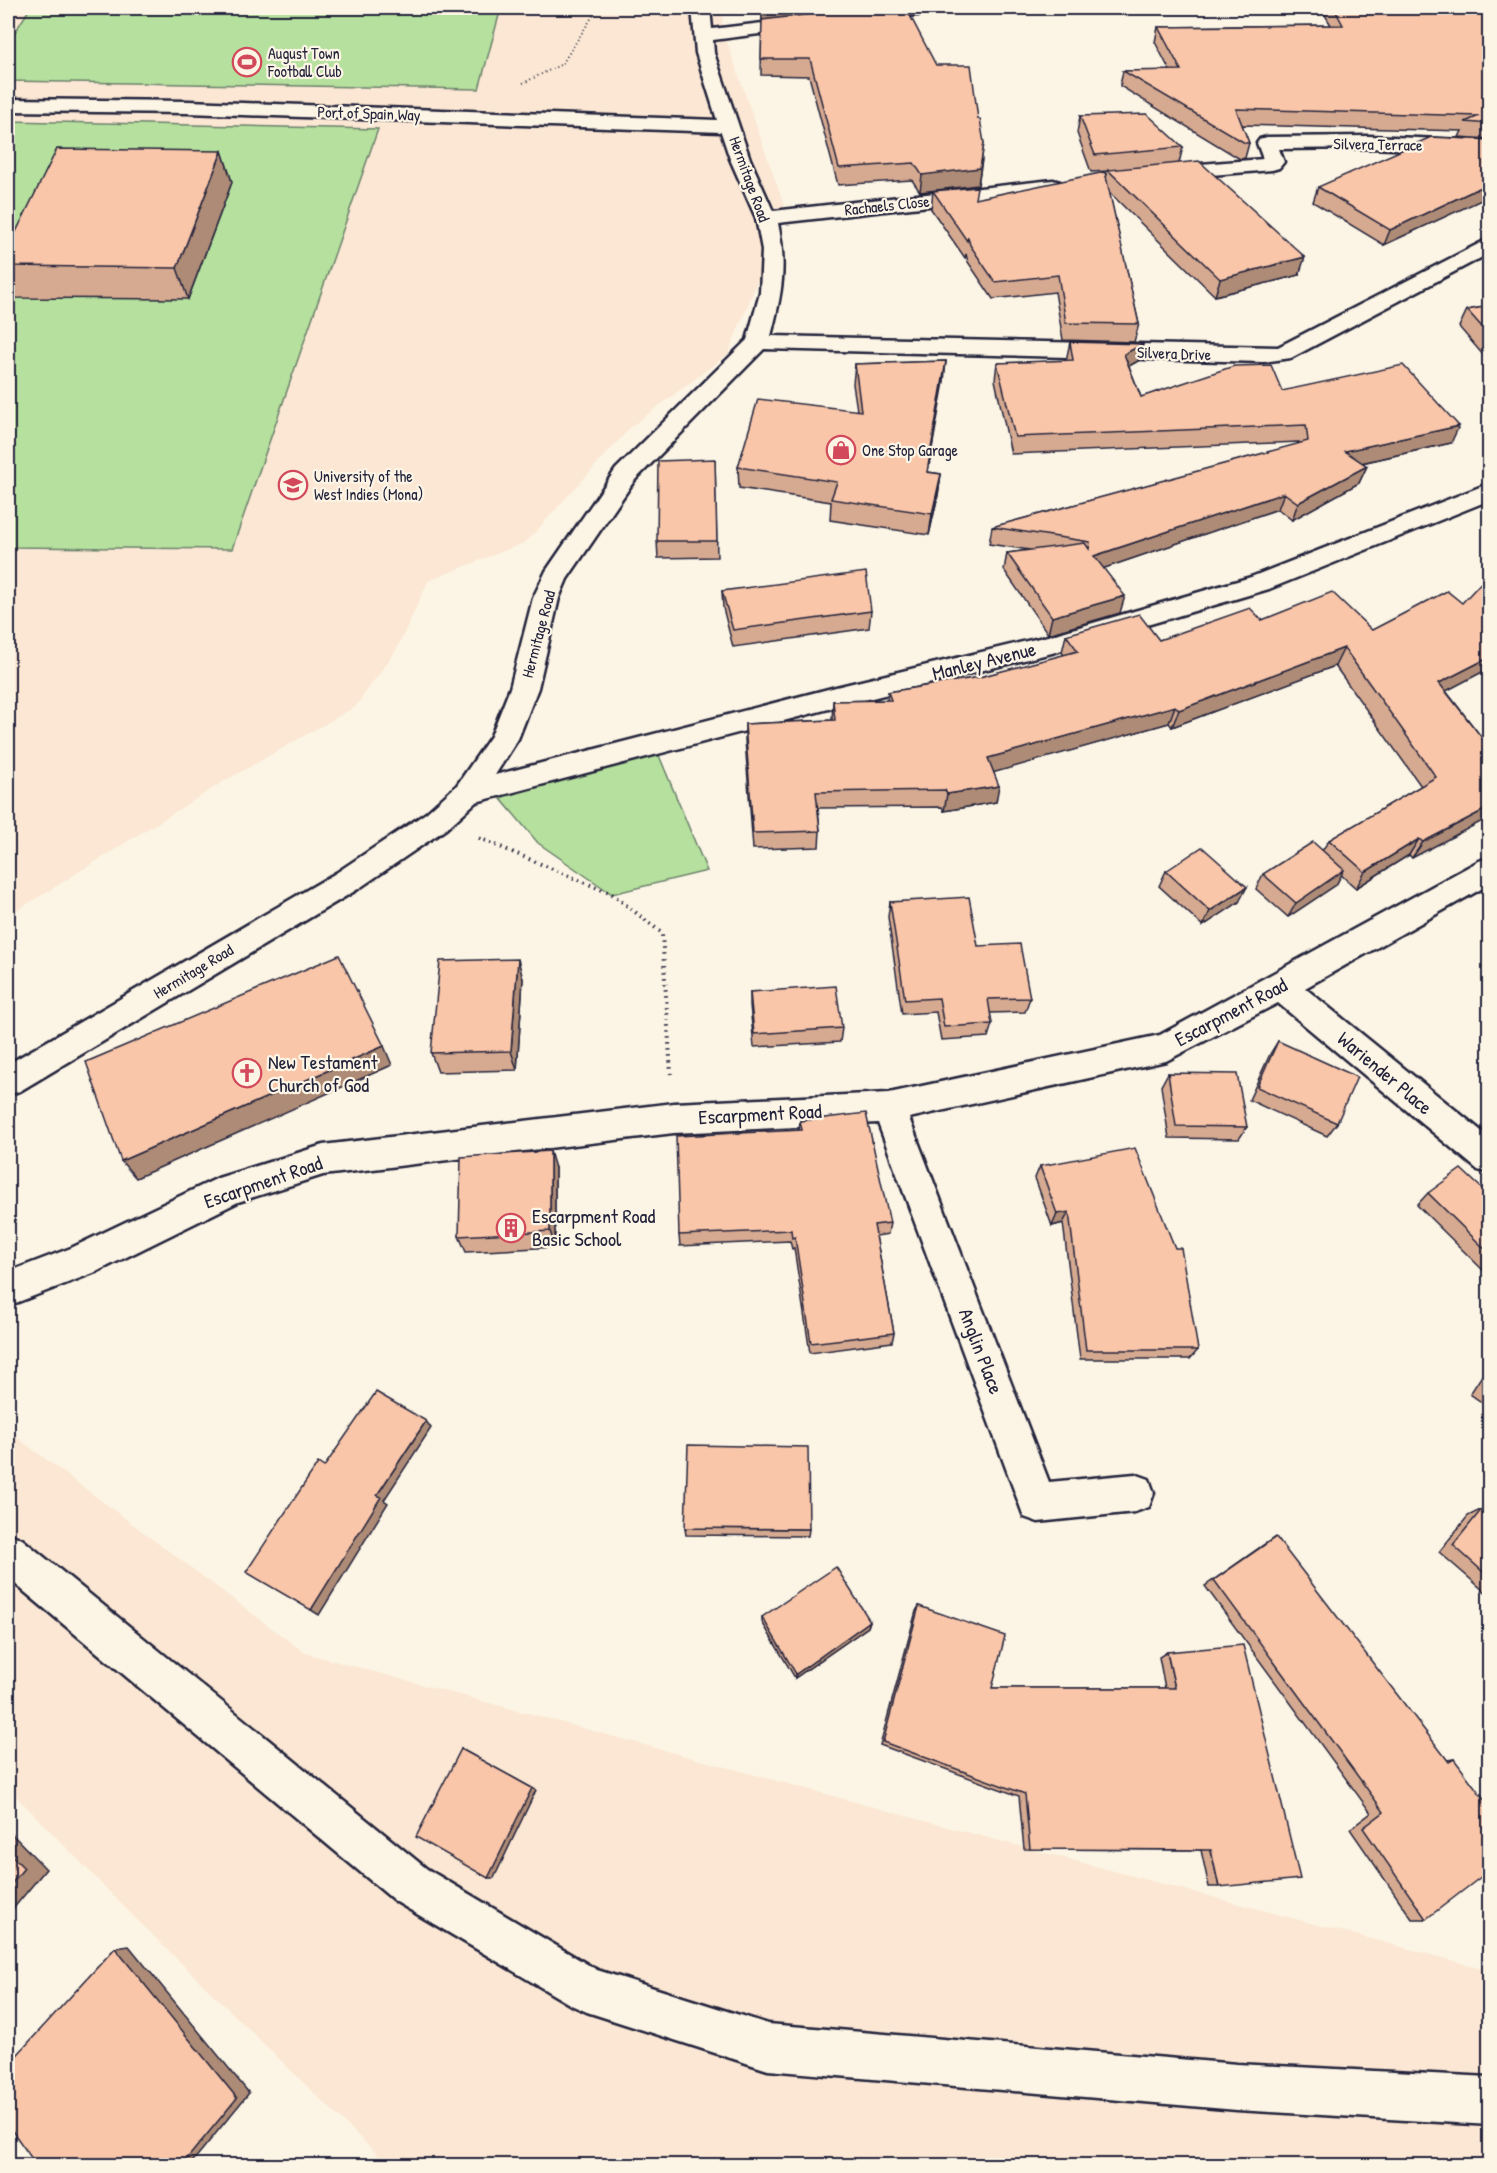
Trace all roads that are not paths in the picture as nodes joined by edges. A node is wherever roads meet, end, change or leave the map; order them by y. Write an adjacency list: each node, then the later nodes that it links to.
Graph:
1 (701, 8): 5 (street, Hermitage Road)
2 (934, 8): 3 (street)
3 (842, 19)
4 (819, 22): 5 (street)
5 (704, 36): 7 (street, Hermitage Road)
6 (8, 105): 7 (street, Port of Spain Way)
7 (730, 126): 11 (street, Hermitage Road)
8 (1490, 147): 9 (street, Silvera Terrace)
9 (1139, 174)
10 (1072, 183): 11 (street, Rachaels Close)
11 (766, 218): 13 (street, Hermitage Road)
12 (1490, 244): 13 (street, Silvera Drive)
13 (758, 342): 15 (street, Hermitage Road)
14 (1490, 491): 15 (street, Manley Avenue)
15 (467, 793): 18 (street, Hermitage Road)
16 (1490, 869): 17 (street, Escarpment Road)
17 (1280, 986): 19 (street, Escarpment Road); 20 (street, Wariender Place)
18 (8, 1081)
19 (889, 1108): 21 (street, Escarpment Road); 22 (street, Anglin Place)
20 (1490, 1159)
21 (8, 1289)
22 (1135, 1493)
23 (8, 1553): 24 (street)
24 (1490, 2102)

